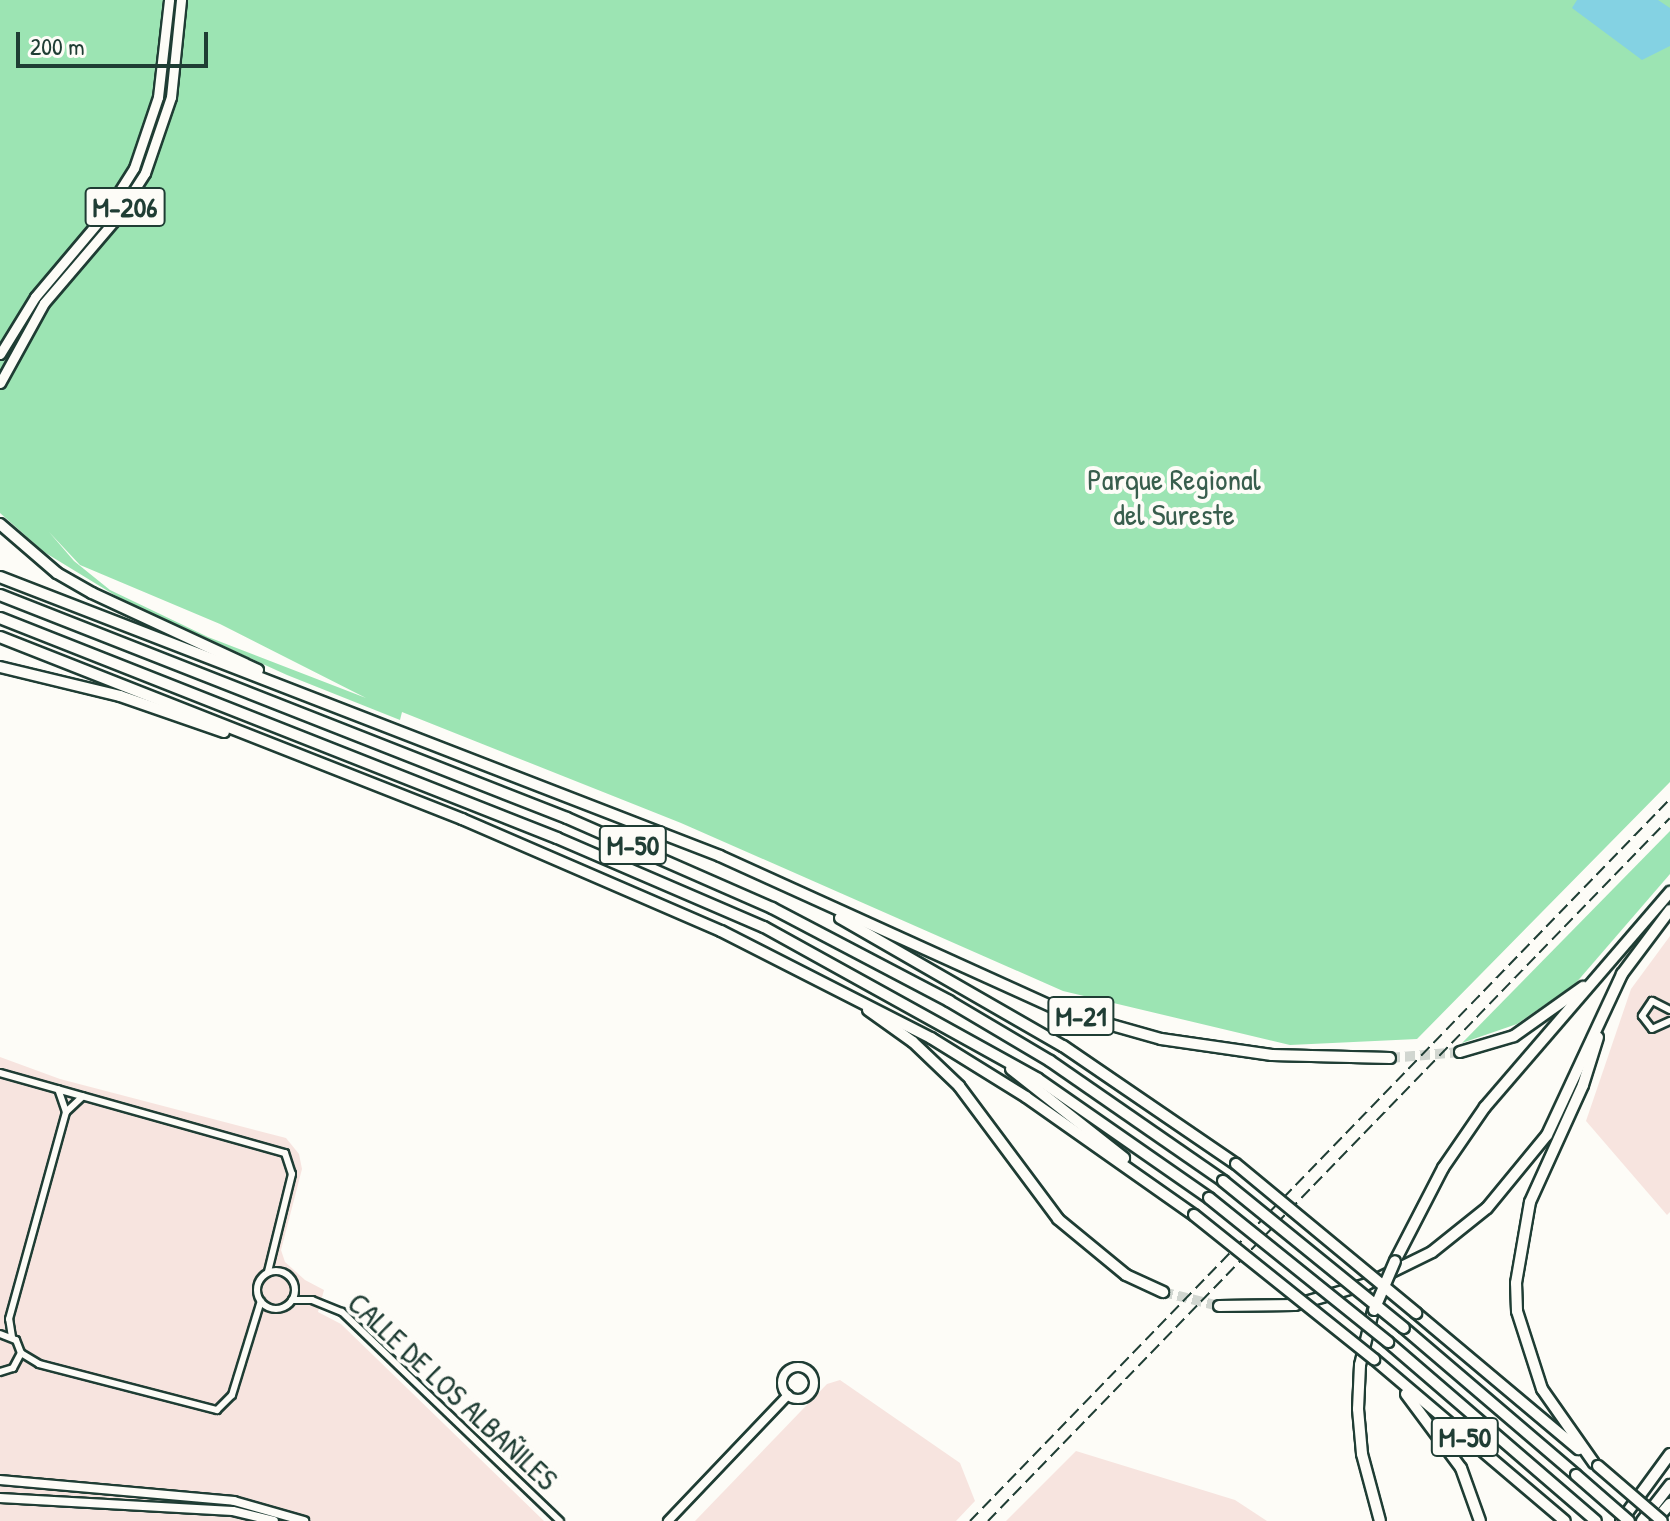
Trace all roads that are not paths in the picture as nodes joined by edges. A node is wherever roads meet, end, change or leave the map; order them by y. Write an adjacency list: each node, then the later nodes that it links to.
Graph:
1 (169, 0): 3 (main road, M-206)
2 (181, 0): 4 (main road, M-206)
3 (0, 354)
4 (0, 383)
5 (0, 524): 11 (highway)
6 (0, 577): 11 (highway, M-50)
7 (0, 595): 57 (highway, M-50, bridge)
8 (0, 618): 22 (highway, M-50)
9 (0, 637): 12 (highway, M-50)
10 (0, 667): 12 (highway)
11 (353, 713): 13 (highway, M-50)
12 (350, 775): 17 (highway, M-50)
13 (793, 891): 23 (highway, M-21); 43 (highway, M-50, bridge)
14 (1670, 892): 16 (highway)
15 (1670, 910): 18 (highway)
16 (1626, 943): 21 (highway); 53 (highway, bridge)
17 (832, 987): 28 (highway, M-50); 31 (highway)
18 (1605, 1008): 35 (highway); 43 (highway)
19 (1670, 1010): 20 (street)
20 (1670, 1021)
21 (1460, 1052)
22 (1001, 1058): 28 (highway); 55 (highway, M-50, bridge)
23 (1390, 1058)
24 (0, 1073): 25 (street)
25 (58, 1089): 26 (street); 27 (street)
26 (83, 1096): 27 (street); 29 (street)
27 (66, 1112): 37 (street)
28 (1194, 1215): 39 (highway, M-50, bridge)
29 (268, 1272): 30 (street); 34 (street)
30 (295, 1287): 32 (street); 33 (street, CALLE DE LOS ALBAÑILES)
31 (1163, 1292)
32 (292, 1300): 33 (street, CALLE DE LOS ALBAÑILES); 34 (street)
33 (312, 1300): 51 (street, CALLE DE LOS ALBAÑILES)
34 (261, 1301): 38 (street)
35 (1219, 1306)
36 (0, 1334): 37 (street)
37 (12, 1337): 38 (street)
38 (21, 1353): 40 (street)
39 (1377, 1362): 48 (highway, M-50); 54 (highway)
40 (1, 1373)
41 (788, 1395): 52 (street)
42 (1670, 1454): 56 (highway)
43 (1596, 1465): 60 (highway, M-50, bridge)
44 (0, 1480): 50 (street)
45 (1670, 1485): 58 (highway)
46 (0, 1498): 49 (street)
47 (1670, 1504): 59 (highway)
48 (1560, 1517)
49 (274, 1521)
50 (304, 1521)
51 (560, 1521)
52 (668, 1521)
53 (1380, 1521)
54 (1480, 1521)
55 (1596, 1521)
56 (1621, 1521)
57 (1629, 1521)
58 (1642, 1521)
59 (1655, 1521)
60 (1662, 1521)

